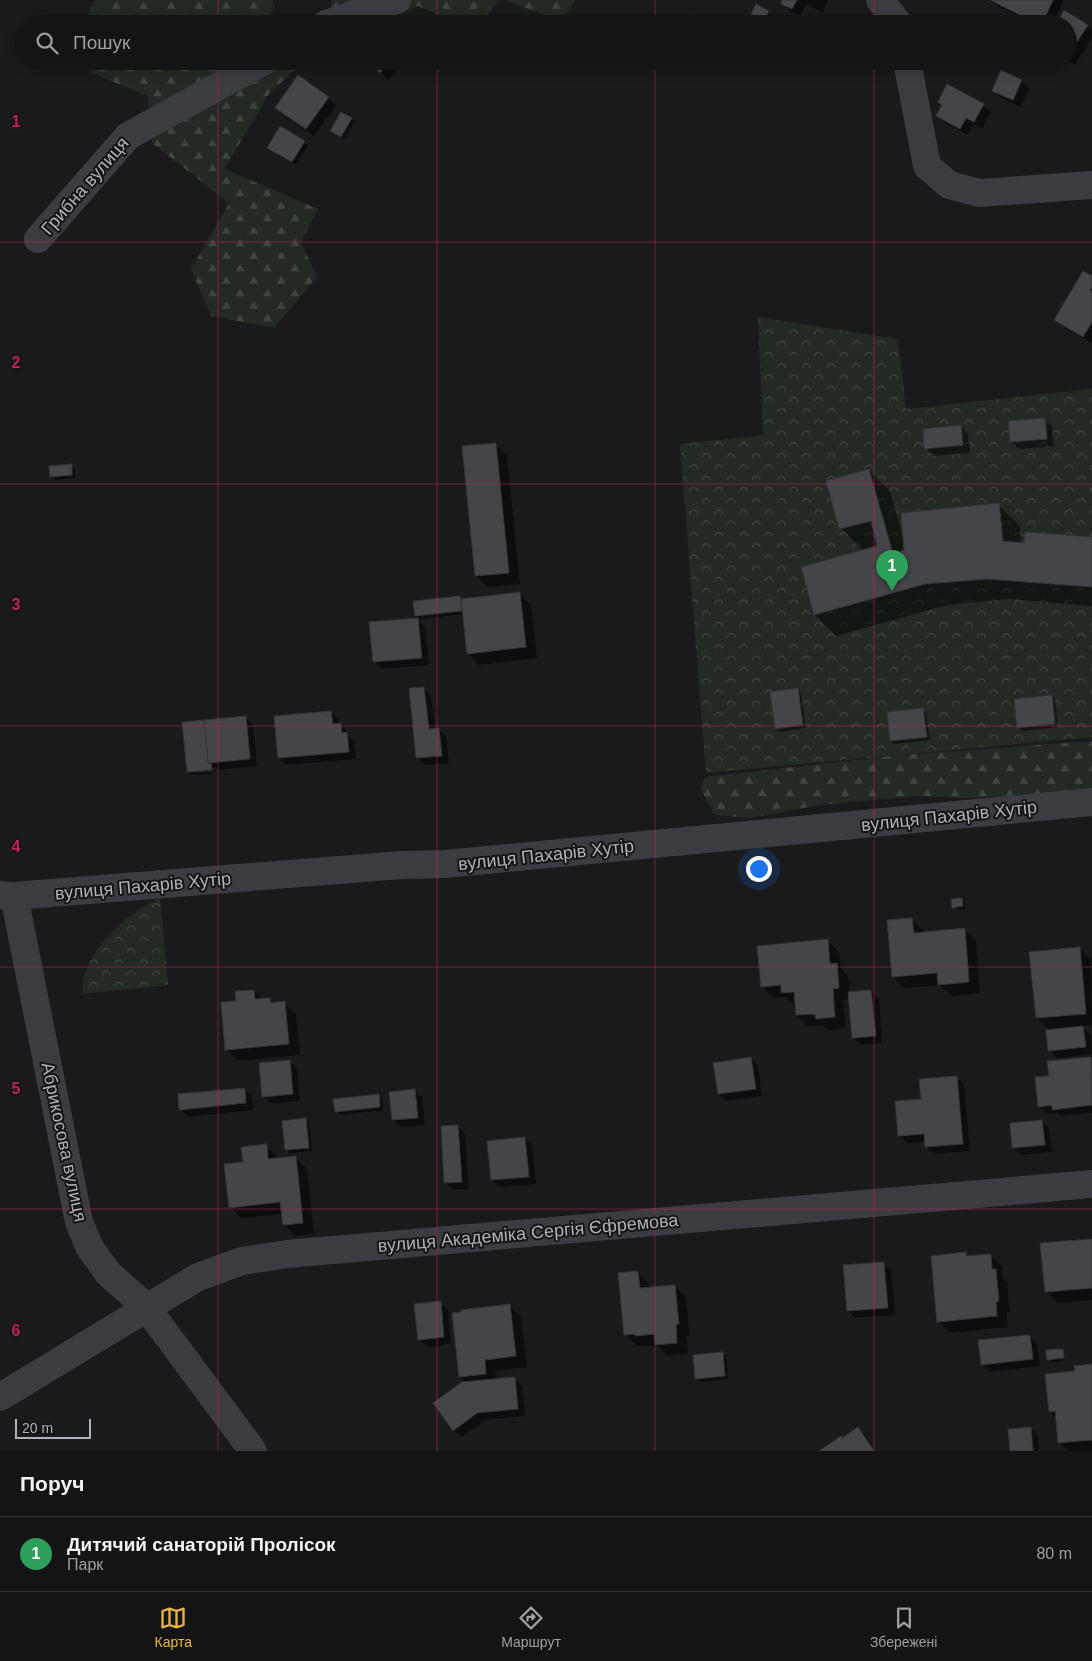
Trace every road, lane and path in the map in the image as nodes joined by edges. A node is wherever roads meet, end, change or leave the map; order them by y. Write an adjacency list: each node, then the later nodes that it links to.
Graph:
1 (397, 0): 3 (street)
2 (880, 0): 4 (street)
3 (353, 15)
4 (892, 15)
5 (250, 70): 8 (street, Грибна вулиця)
6 (909, 70): 7 (street)
7 (1092, 185)
8 (38, 239)
9 (1092, 802): 10 (street, вулиця Пахарів Хутір)
10 (7, 896): 12 (street, Абрикосова вулиця)
11 (1092, 1184): 12 (street, вулиця Академіка Сергія Єфремова)
12 (146, 1307): 13 (street, вулиця Академіка Сергія Єфремова); 14 (street, Абрикосова вулиця)
13 (0, 1397)
14 (252, 1451)

